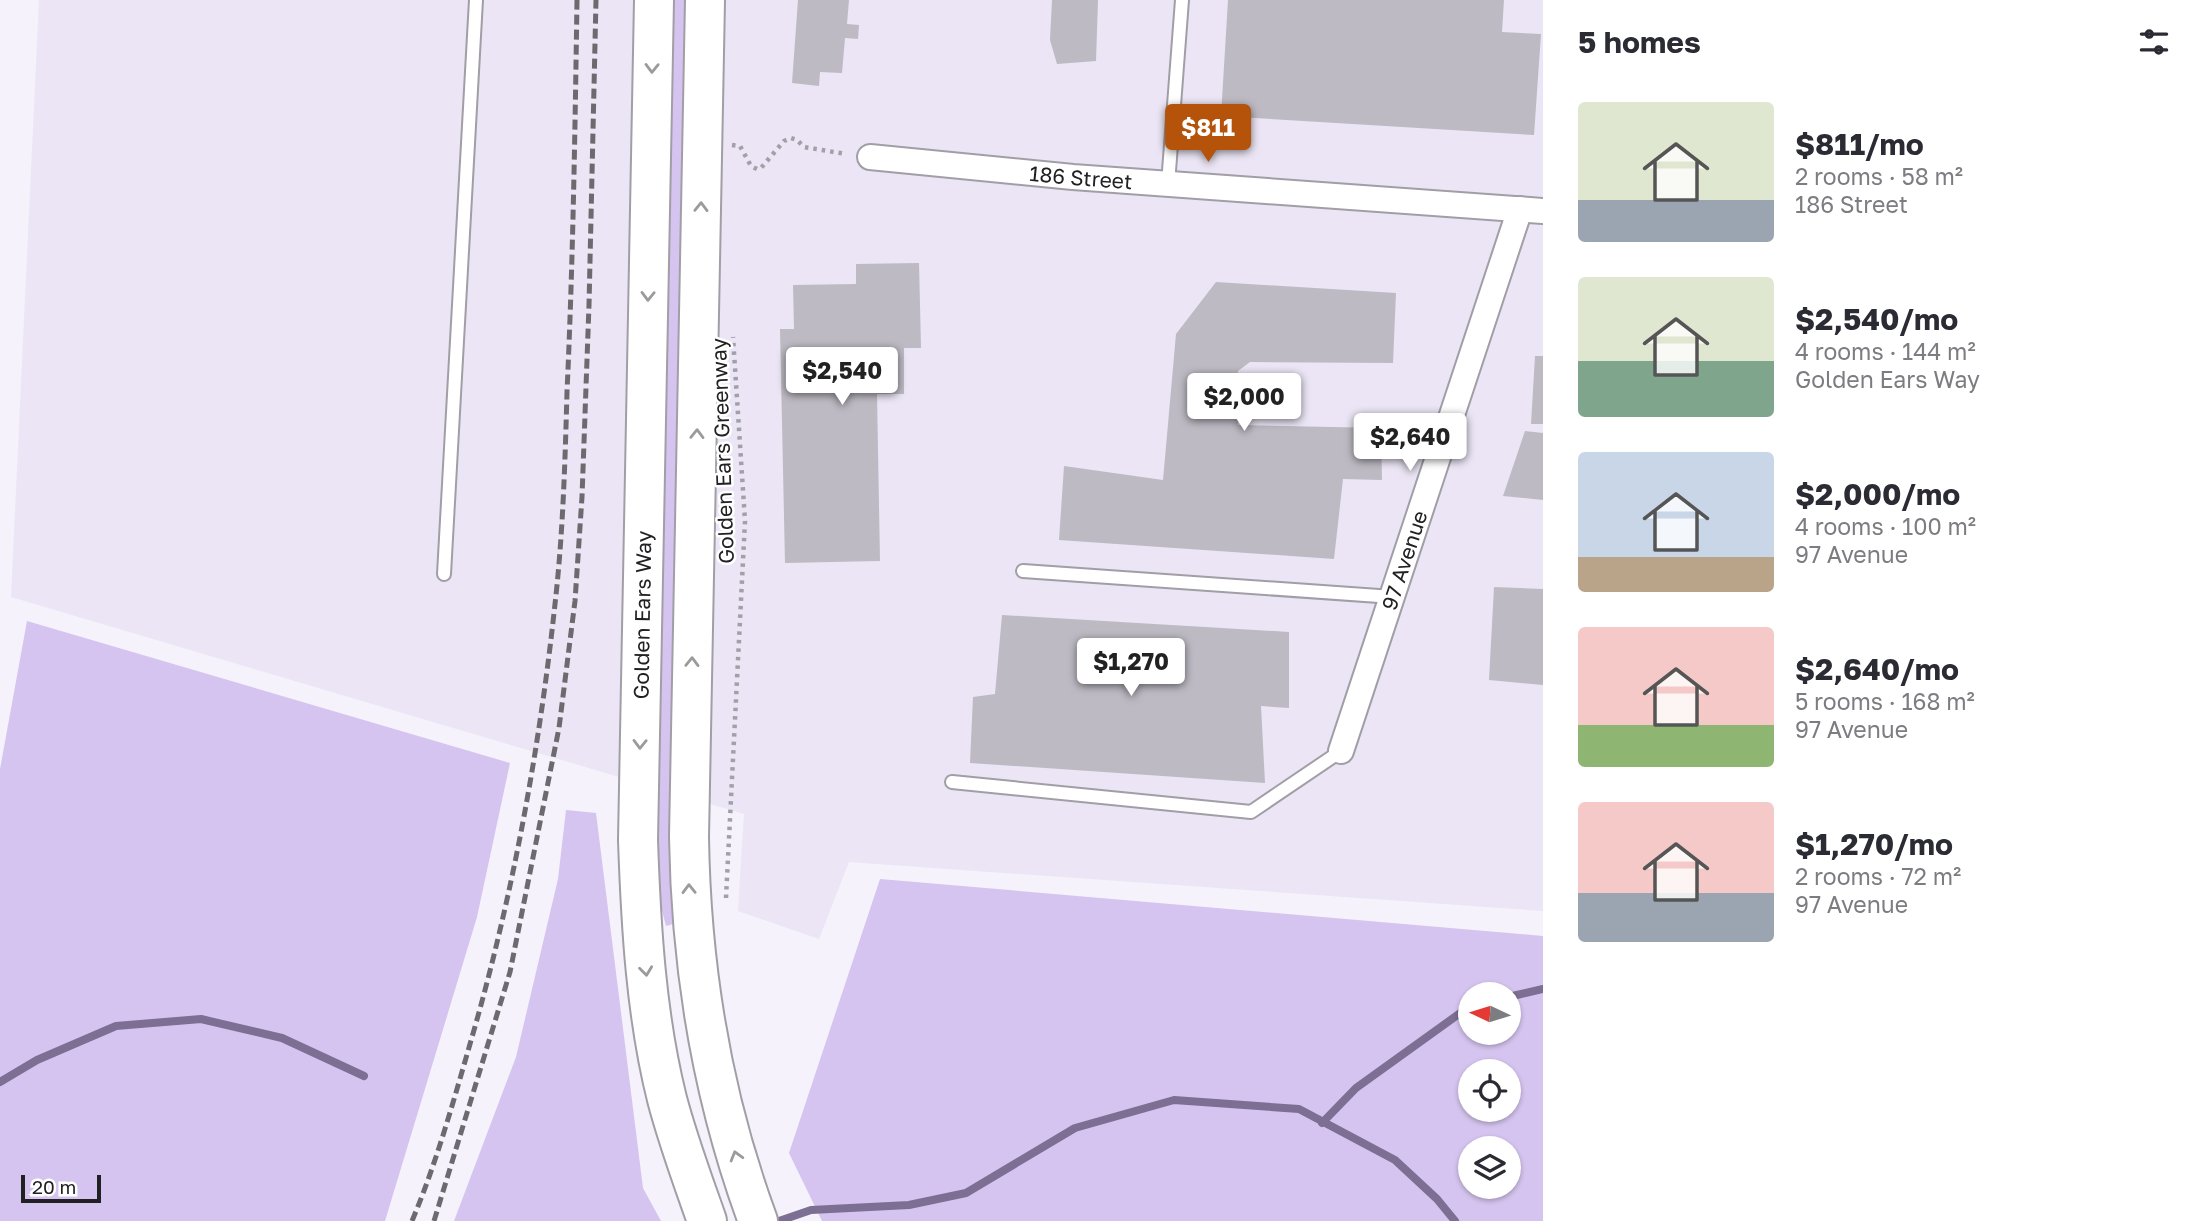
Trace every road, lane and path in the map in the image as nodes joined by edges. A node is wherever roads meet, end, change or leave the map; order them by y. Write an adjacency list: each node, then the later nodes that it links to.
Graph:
1 (476, 0): 13 (lane)
2 (654, 0): 18 (main road, Golden Ears Way, one-way to 18)
3 (705, 0): 19 (main road, one-way to 3)
4 (1182, 0): 9 (lane)
5 (732, 132): 6 (path)
6 (732, 145): 7 (path); 8 (path)
7 (731, 154)
8 (870, 157): 9 (street, 186 Street)
9 (1168, 184): 10 (street, 186 Street)
10 (1531, 210): 14 (street, 97 Avenue)
11 (733, 327): 17 (path, Golden Ears Greenway)
12 (1023, 571): 14 (lane)
13 (444, 574)
14 (1393, 597): 15 (street, 97 Avenue)
15 (1341, 751): 16 (lane)
16 (952, 782)
17 (726, 901)
18 (708, 1221)
19 (758, 1221)

